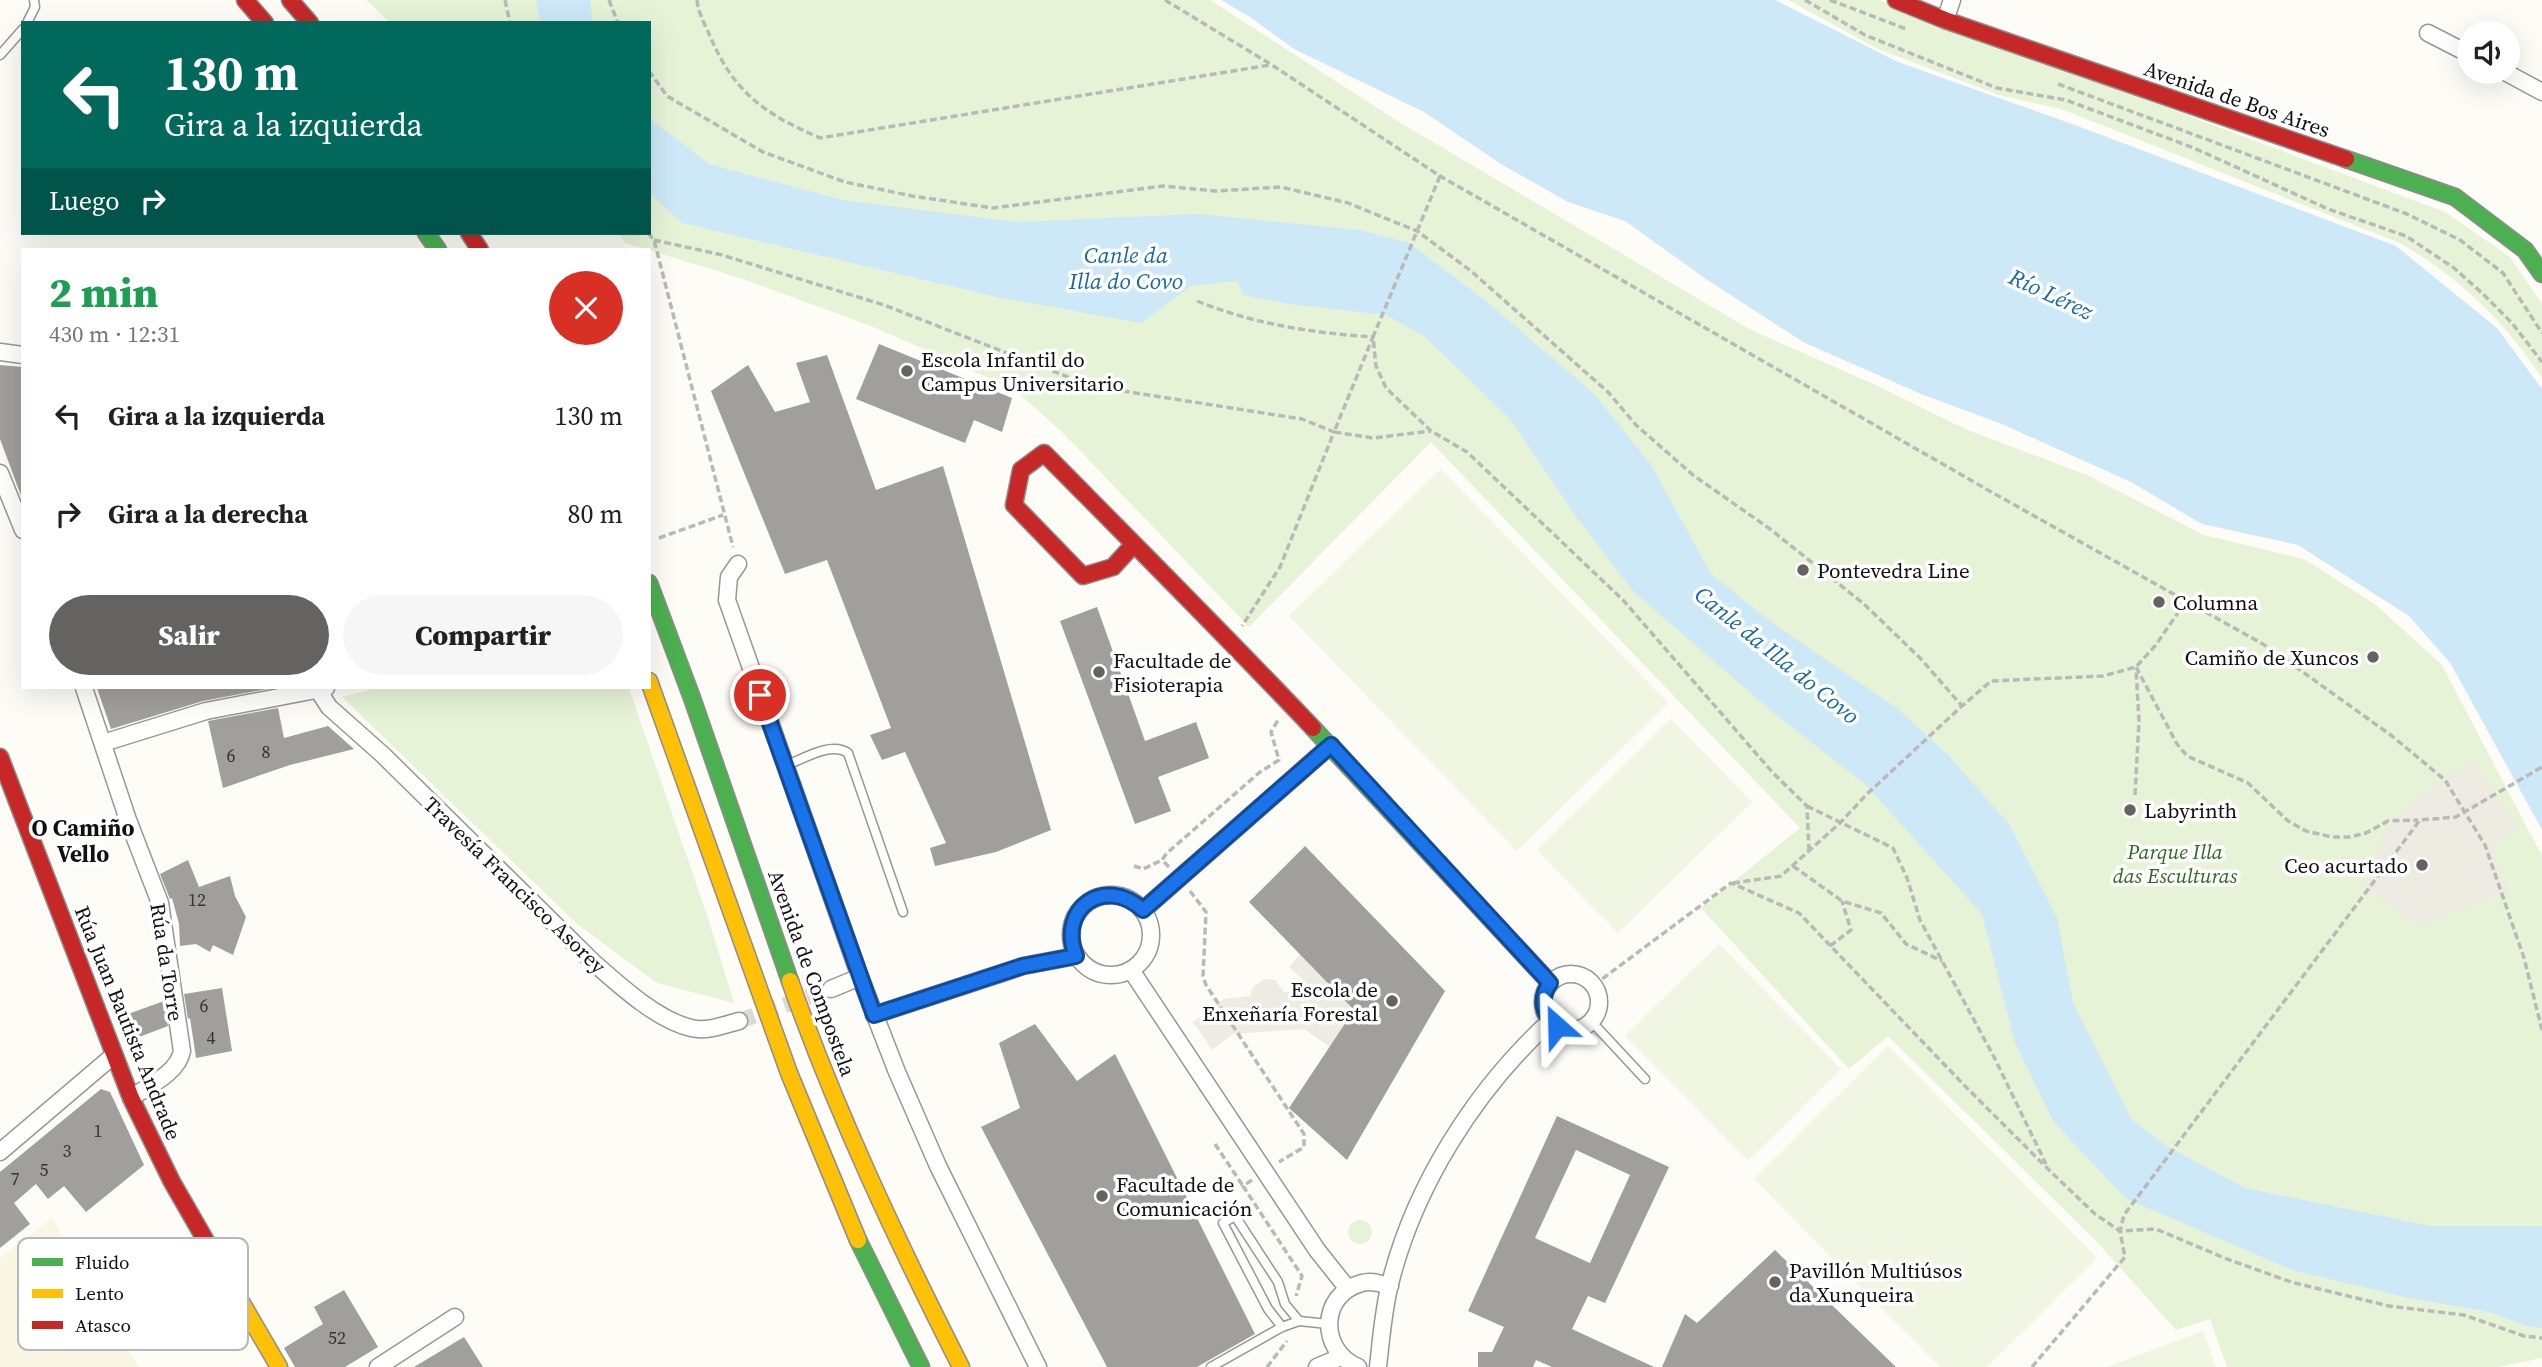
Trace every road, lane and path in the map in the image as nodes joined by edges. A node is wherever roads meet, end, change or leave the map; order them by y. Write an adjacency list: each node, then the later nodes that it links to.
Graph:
1 (34, 0): 13 (lane)
2 (245, 0): 14 (main road)
3 (290, 0): 15 (main road)
4 (505, 0): 16 (path)
5 (609, 0): 17 (path)
6 (697, 0): 23 (path)
7 (1165, 0): 23 (path)
8 (1805, 0): 38 (path)
9 (1830, 0): 19 (path)
10 (1895, 0): 12 (main road, Avenida de Bos Aires)
11 (1952, 0): 12 (street)
12 (1945, 20): 32 (main road, Avenida de Bos Aires)
13 (28, 21)
14 (263, 21)
15 (308, 21)
16 (510, 21)
17 (617, 21)
18 (21, 31): 22 (lane)
19 (1916, 32)
20 (2428, 33): 21 (street)
21 (2457, 48)
22 (0, 55)
23 (1272, 65): 28 (path)
24 (651, 74): 29 (path)
25 (2520, 80): 27 (street)
26 (2055, 83): 34 (path)
27 (2542, 92)
28 (1440, 176): 29 (path); 48 (path)
29 (1417, 230): 35 (path); 55 (path)
30 (650, 235): 31 (path)
31 (654, 240): 40 (path); 42 (path)
32 (2542, 273)
33 (1197, 301): 35 (path)
34 (2542, 333)
35 (1373, 337): 39 (path); 40 (path)
36 (0, 352): 37 (street)
37 (21, 355)
38 (2542, 362)
39 (1430, 431): 40 (path); 62 (path)
40 (1334, 432): 49 (path)
41 (0, 473): 43 (street)
42 (723, 515): 44 (path); 46 (path)
43 (21, 525)
44 (659, 538)
45 (1134, 544): 45 (main road); 49 (main road)
46 (738, 564): 59 (street)
47 (651, 589): 110 (main road, Avenida de Compostela)
48 (2186, 601): 50 (path); 63 (path)
49 (1234, 646): 54 (main road)
50 (2136, 667): 55 (path); 61 (path); 64 (path)
51 (651, 687): 109 (main road)
52 (84, 689): 56 (street, Rúa da Torre)
53 (322, 689): 56 (street); 84 (street, Travesía Francisco Asorey)
54 (1292, 706): 57 (main road); 67 (path)
55 (1962, 706): 65 (path)
56 (103, 743): 90 (street, Rúa da Torre)
57 (1331, 745): 70 (street); 80 (main road)
58 (0, 758): 88 (main road, Rúa Juan Bautista Andrade)
59 (785, 766): 74 (lane); 79 (street)
60 (2542, 766): 63 (path)
61 (2135, 795)
62 (1807, 806): 65 (path); 66 (path)
63 (2465, 813): 64 (path); 87 (path)
64 (2420, 820): 96 (path)
65 (1841, 822): 66 (path); 77 (path)
66 (1809, 851): 69 (path)
67 (1162, 860): 68 (path); 70 (path)
68 (1134, 866)
69 (1793, 866): 71 (path); 72 (path)
70 (1178, 878): 73 (street); 94 (path)
71 (1731, 883): 75 (path); 81 (path)
72 (1842, 901): 75 (path); 77 (path)
73 (1143, 910): 76 (street); 78 (street)
74 (902, 912)
75 (1830, 946): 93 (path)
76 (1076, 956): 78 (street); 83 (street)
77 (1943, 961): 93 (path)
78 (1131, 970): 94 (street)
79 (860, 977): 82 (street); 83 (street)
80 (1550, 983): 81 (street); 85 (street)
81 (1594, 985): 86 (street)
82 (831, 989)
83 (874, 1015): 111 (street)
84 (739, 1021)
85 (1550, 1021): 86 (street); 98 (street)
86 (1591, 1021): 89 (lane)
87 (2542, 1030)
88 (114, 1055): 90 (main road, Rúa Juan Bautista Andrade); 92 (street)
89 (1645, 1079)
90 (131, 1098): 97 (main road, Rúa Juan Bautista Andrade)
91 (1215, 1144): 95 (path)
92 (0, 1152)
93 (2048, 1169): 96 (path)
94 (1265, 1171): 95 (path); 99 (street)
95 (1242, 1186): 100 (path)
96 (2120, 1231): 105 (path); 117 (path)
97 (204, 1238)
98 (1390, 1286): 99 (street); 116 (street)
99 (1348, 1289): 104 (street)
100 (1292, 1311): 103 (lane); 103 (lane)
101 (248, 1313): 107 (main road, Rúa Juan Bautista Andrade)
102 (456, 1317): 108 (street)
103 (1290, 1324): 104 (lane); 112 (lane); 113 (path)
104 (1328, 1324): 106 (street)
105 (2542, 1338)
106 (1341, 1357): 114 (street); 115 (street)
107 (279, 1367)
108 (378, 1367)
109 (921, 1367)
110 (961, 1367)
111 (1038, 1367)
112 (1211, 1367)
113 (1267, 1367)
114 (1317, 1367)
115 (1358, 1367)
116 (1378, 1367)
117 (2032, 1367)

